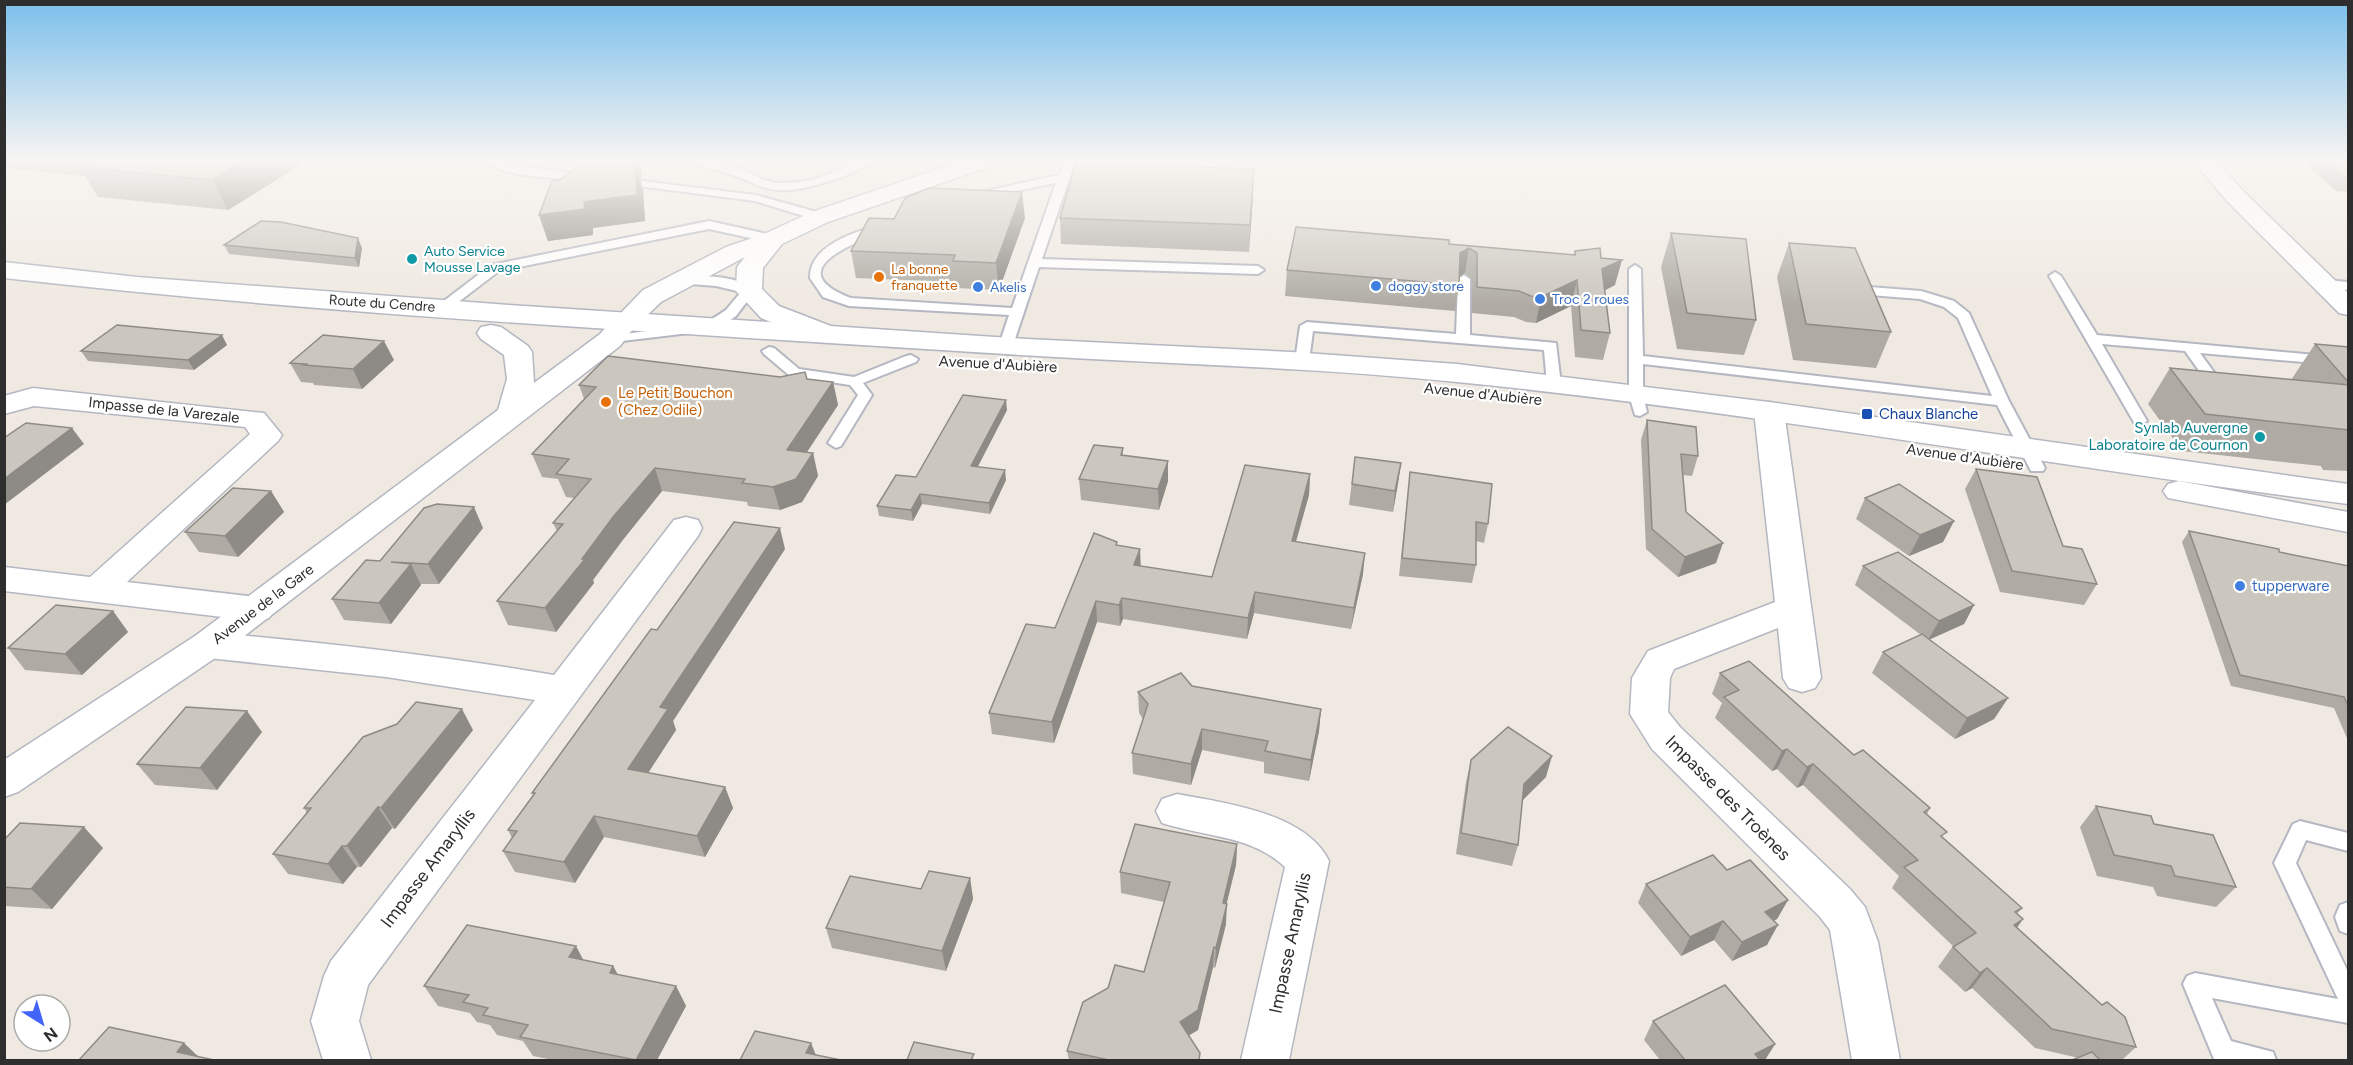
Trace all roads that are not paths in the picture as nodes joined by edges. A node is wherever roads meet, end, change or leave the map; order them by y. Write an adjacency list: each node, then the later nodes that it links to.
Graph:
1 (790, 209): 5 (lane)
2 (843, 209): 5 (main road)
3 (1054, 209): 8 (lane)
4 (2250, 209): 16 (main road)
5 (820, 217): 7 (main road)
6 (896, 223): 21 (lane)
7 (773, 239): 14 (main road); 17 (main road); 19 (lane)
8 (1035, 263): 11 (lane); 21 (lane)
9 (1635, 269): 32 (lane)
10 (4, 270): 15 (main road, Route du Cendre)
11 (1258, 270)
12 (2055, 276): 27 (lane)
13 (1464, 279): 26 (lane)
14 (682, 280): 17 (lane); 23 (main road)
15 (137, 285): 19 (main road, Route du Cendre); 24 (main road, Route du Cendre)
16 (2338, 285): 20 (main road)
17 (749, 291): 22 (lane); 25 (main road)
18 (1857, 291): 38 (lane)
19 (443, 307): 23 (main road, Route du Cendre)
20 (2349, 307)
21 (1018, 312): 28 (lane)
22 (710, 327): 23 (main road, Avenue d'Aubière); 25 (main road, Avenue d'Aubière)
23 (618, 331): 24 (main road, Route du Cendre); 30 (main road, Avenue d'Aubière); 41 (main road, Avenue de la Gare)
24 (491, 333): 41 (main road)
25 (826, 334): 28 (main road, Avenue d'Aubière)
26 (1463, 339): 33 (lane); 36 (lane)
27 (2093, 339): 29 (lane); 43 (lane)
28 (1006, 345): 33 (main road, Avenue d'Aubière)
29 (2188, 347): 34 (lane); 37 (lane)
30 (770, 351): 31 (main road, Avenue d'Aubière); 35 (lane)
31 (911, 359): 35 (lane); 39 (main road, Avenue d'Aubière)
32 (1636, 359): 38 (lane); 39 (lane)
33 (1302, 361): 36 (main road, Avenue d'Aubière)
34 (2349, 362)
35 (855, 381): 44 (lane)
36 (1554, 385): 39 (main road, Avenue d'Aubière)
37 (2217, 386)
38 (2002, 401): 45 (lane)
39 (1638, 404): 42 (main road, Avenue d'Aubière)
40 (4, 405): 50 (main road, Impasse de la Varezale)
41 (512, 414): 52 (main road, Avenue de la Gare)
42 (1770, 420): 45 (main road, Avenue d'Aubière); 51 (main road)
43 (2140, 421)
44 (836, 443)
45 (2031, 458): 46 (main road, Avenue d'Aubière); 47 (main road, Avenue d'Aubière)
46 (2349, 494)
47 (2349, 522)
48 (686, 528): 55 (main road, Impasse Amaryllis)
49 (4, 579): 50 (main road)
50 (97, 590): 52 (main road)
51 (1793, 608): 54 (main road); 65 (main road, Impasse des Troènes)
52 (257, 609): 53 (main road, Avenue de la Gare)
53 (208, 645): 55 (main road); 56 (main road, Avenue de la Gare)
54 (1802, 678)
55 (563, 691): 63 (main road, Impasse Amaryllis)
56 (4, 781)
57 (1177, 811): 64 (main road, Impasse Amaryllis)
58 (2349, 842): 61 (lane)
59 (2349, 912): 60 (lane)
60 (2349, 924)
61 (2349, 995)
62 (2349, 1012): 66 (lane)
63 (346, 1060)
64 (1265, 1060)
65 (1876, 1060)
66 (2264, 1060)

